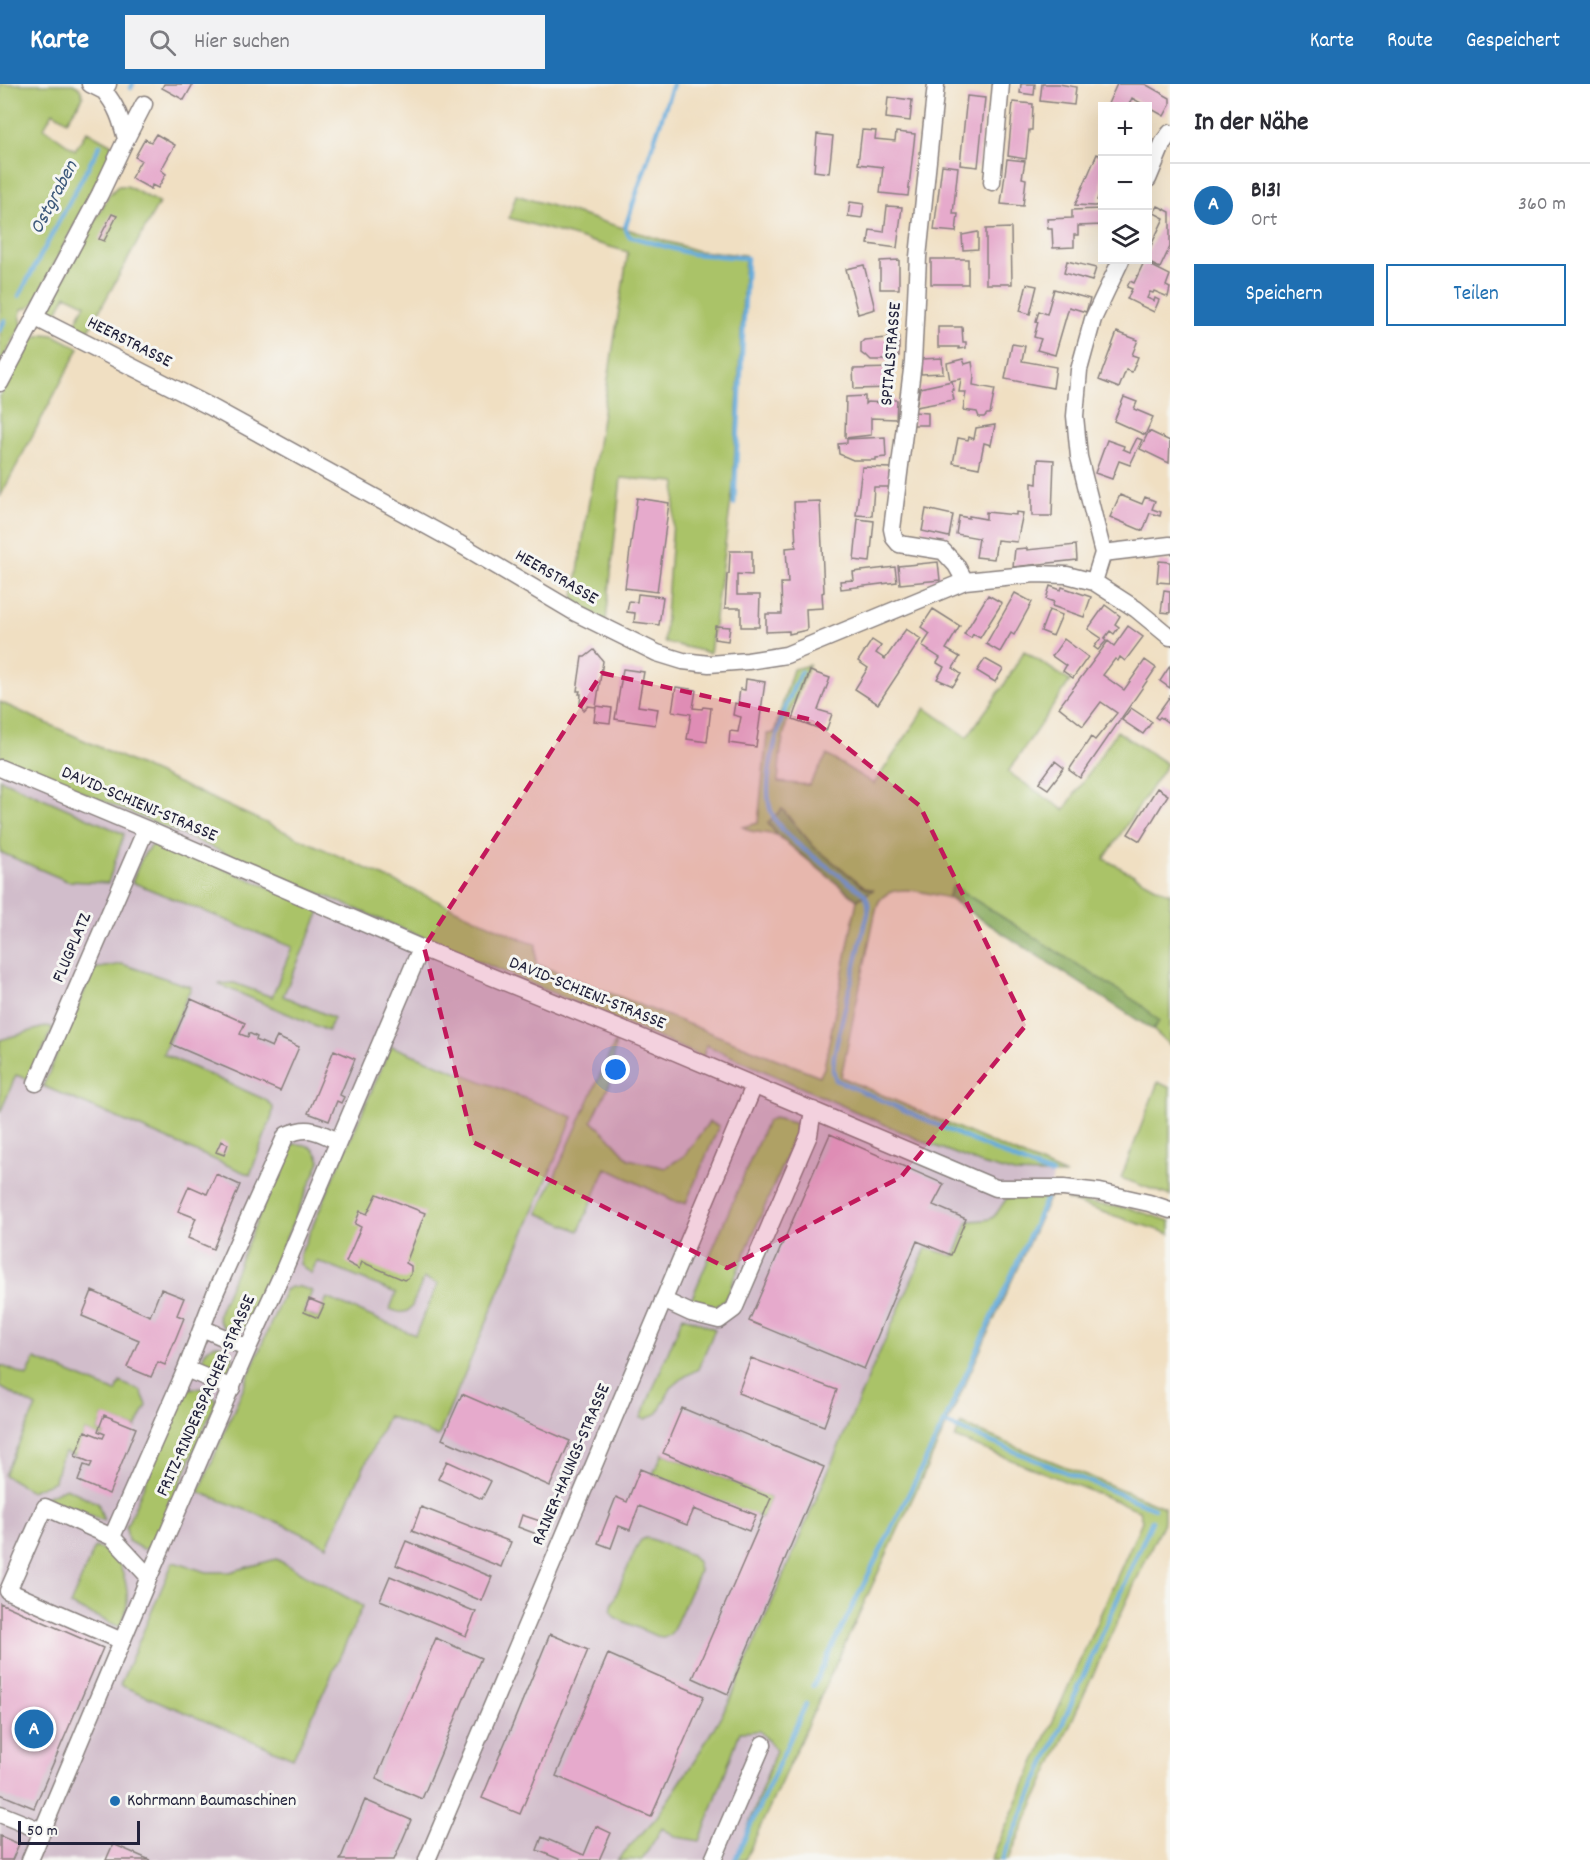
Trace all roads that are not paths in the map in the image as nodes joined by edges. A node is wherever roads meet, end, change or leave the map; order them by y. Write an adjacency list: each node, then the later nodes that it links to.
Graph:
1 (936, 84): 14 (street, SPITALSTRASSE)
2 (1001, 84): 8 (street)
3 (101, 86): 6 (street)
4 (144, 104): 6 (street)
5 (1170, 133): 7 (street)
6 (126, 139): 10 (street)
7 (1152, 169)
8 (992, 182)
9 (1119, 264): 13 (street)
10 (36, 318): 11 (street); 14 (street, HEERSTRASSE)
11 (0, 383)
12 (1170, 545): 13 (street)
13 (1104, 553): 15 (street)
14 (965, 581): 15 (street, HEERSTRASSE)
15 (1094, 582): 16 (street, HEERSTRASSE)
16 (1170, 637)
17 (0, 768): 18 (street, DAVID-SCHIENI-STRASSE)
18 (146, 829): 19 (street, DAVID-SCHIENI-STRASSE); 20 (street, FLUGPLATZ)
19 (421, 948): 21 (street, DAVID-SCHIENI-STRASSE); 23 (street, FRITZ-RINDERSPACHER-STRASSE)
20 (36, 1083)
21 (754, 1086): 22 (street, DAVID-SCHIENI-STRASSE); 25 (street, RAINER-HAUNGS-STRASSE)
22 (813, 1110): 24 (street, DAVID-SCHIENI-STRASSE); 25 (street)
23 (338, 1141): 26 (street); 27 (street, FRITZ-RINDERSPACHER-STRASSE)
24 (1170, 1210)
25 (663, 1300): 37 (street, RAINER-HAUNGS-STRASSE)
26 (202, 1328): 27 (street); 28 (street)
27 (248, 1348): 29 (street, FRITZ-RINDERSPACHER-STRASSE)
28 (186, 1369): 29 (street); 30 (street)
29 (232, 1388): 31 (street, FRITZ-RINDERSPACHER-STRASSE)
30 (112, 1537): 31 (street); 32 (street)
31 (149, 1578): 32 (street, FRITZ-RINDERSPACHER-STRASSE)
32 (122, 1641): 35 (street, FRITZ-RINDERSPACHER-STRASSE)
33 (763, 1744): 38 (street)
34 (0, 1814): 35 (street)
35 (42, 1831): 36 (street, FRITZ-RINDERSPACHER-STRASSE)
36 (30, 1860)
37 (427, 1860)
38 (713, 1860)

